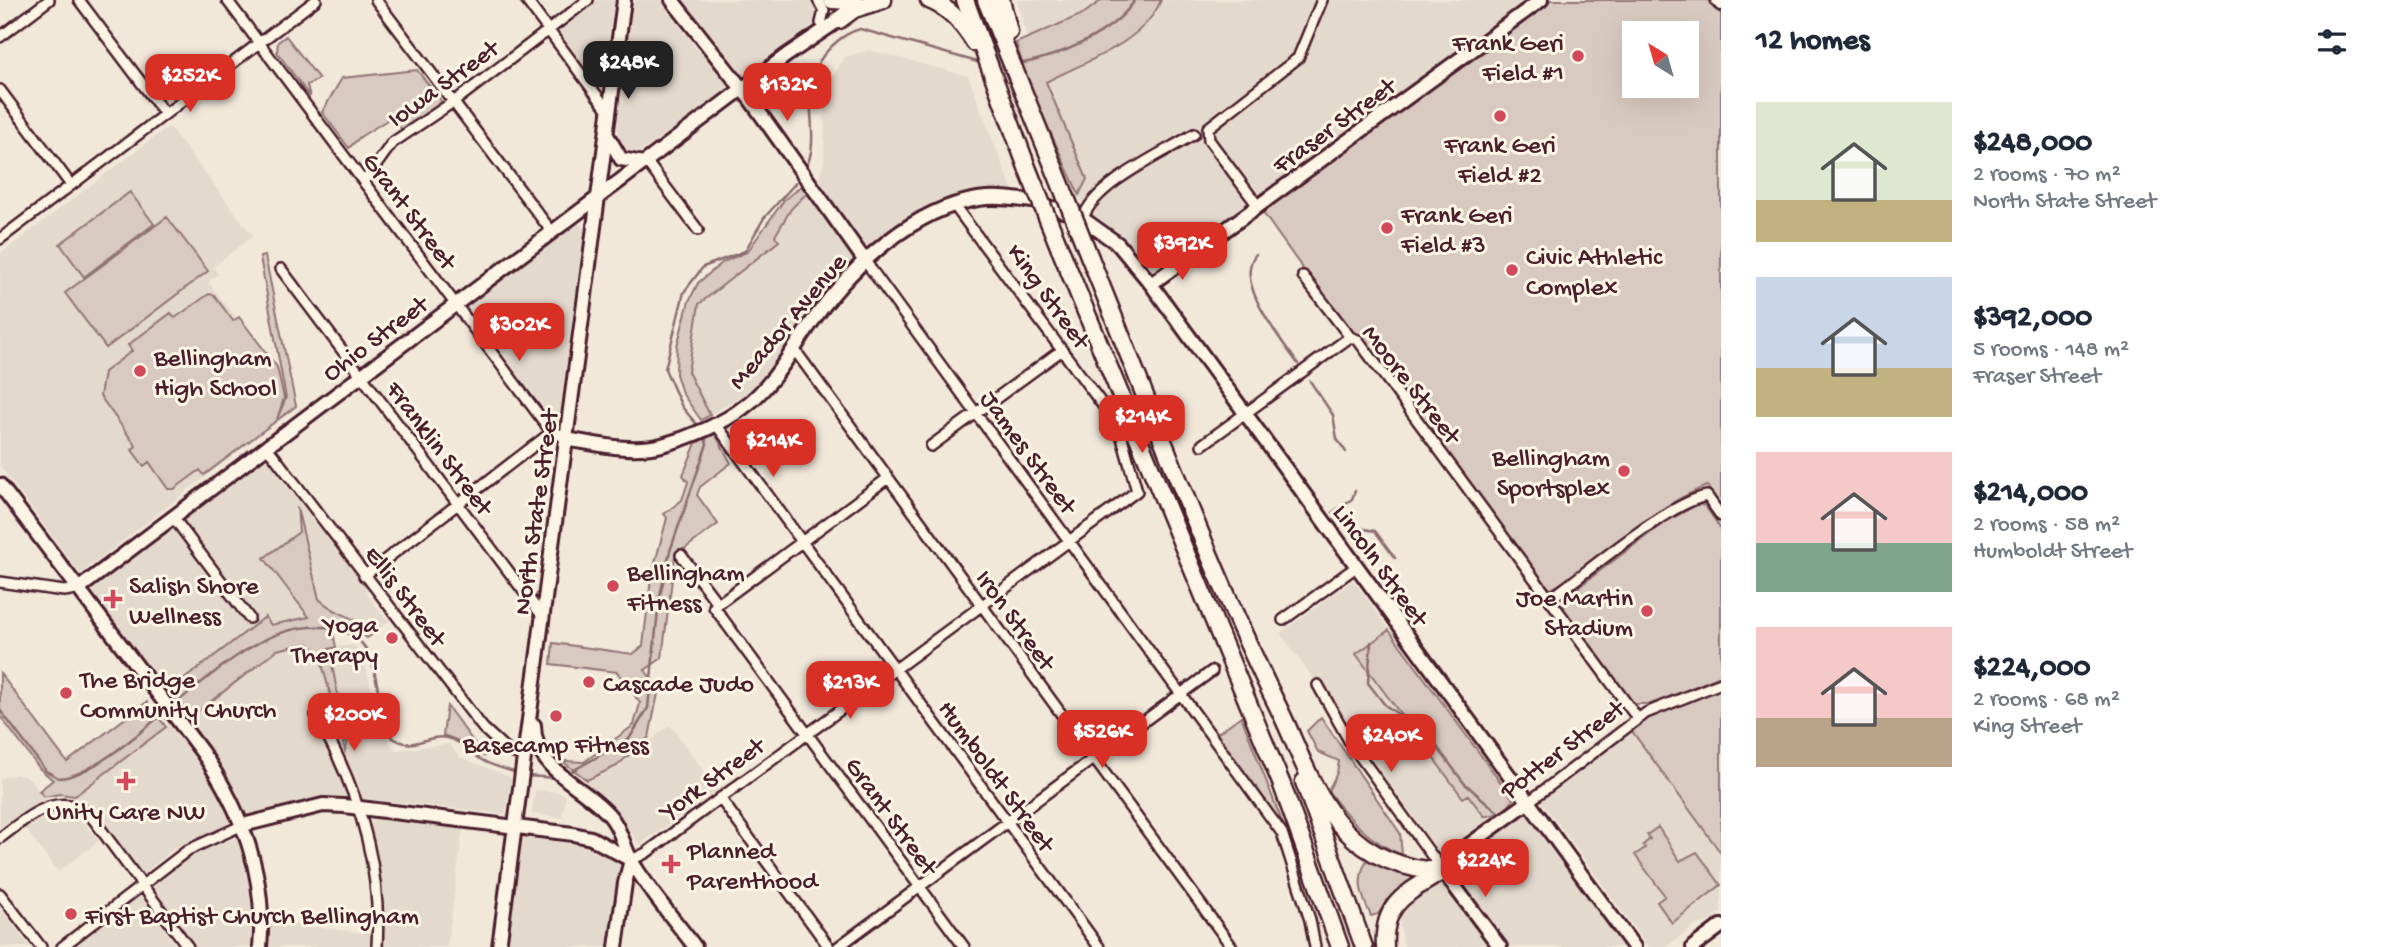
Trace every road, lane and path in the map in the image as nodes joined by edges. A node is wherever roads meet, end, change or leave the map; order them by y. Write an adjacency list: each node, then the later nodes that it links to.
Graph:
1 (49, 0): 23 (street)
2 (79, 0): 31 (street)
3 (227, 0): 25 (street, Grant Street)
4 (316, 0): 25 (street)
5 (376, 0): 29 (street)
6 (526, 0): 22 (street)
7 (587, 0): 22 (street, Iowa Street)
8 (624, 0): 30 (street, North State Street)
9 (672, 0): 27 (street, James Street)
10 (818, 0): 21 (street)
11 (853, 0): 21 (highway)
12 (883, 0): 21 (highway)
13 (929, 0): 24 (highway)
14 (965, 0): 24 (highway)
15 (986, 0): 20 (highway)
16 (1322, 0): 40 (street)
17 (1717, 0): 19 (street)
18 (1534, 2): 40 (street, Fraser Street)
19 (1721, 5)
20 (1000, 12): 84 (highway, bridge)
21 (831, 14): 26 (street, Ohio Street); 26 (street, Ohio Street)
22 (548, 30): 29 (street, Iowa Street); 30 (street)
23 (0, 37)
24 (975, 37): 101 (highway, bridge)
25 (259, 43): 31 (street); 35 (street, Grant Street)
26 (799, 47): 27 (street, Ohio Street)
27 (742, 89): 34 (street, Ohio Street); 47 (street, James Street)
28 (0, 90): 36 (street)
29 (453, 102): 35 (street, Iowa Street); 45 (street)
30 (610, 113): 33 (street, North State Street)
31 (165, 114): 36 (street)
32 (1194, 134): 43 (street)
33 (607, 135): 34 (street); 37 (street, North State Street)
34 (645, 162): 37 (street, Ohio Street); 44 (street)
35 (364, 182): 51 (street, Grant Street)
36 (71, 185): 46 (street)
37 (598, 197): 45 (street, Ohio Street); 59 (street, North State Street)
38 (1031, 201): 39 (street, Meador Avenue)
39 (954, 205): 47 (street, Meador Avenue); 54 (street, King Street)
40 (1258, 206): 50 (street, Fraser Street)
41 (1053, 208): 42 (street)
42 (1066, 212)
43 (1083, 219): 50 (street, Lincoln Street)
44 (698, 230)
45 (552, 232): 51 (street, Ohio Street)
46 (0, 239)
47 (865, 261): 53 (street, Meador Avenue); 56 (street, James Street)
48 (281, 270): 55 (street, Franklin Street)
49 (1303, 275): 52 (street, Moore Street)
50 (1151, 284): 57 (street, Lincoln Street)
51 (456, 304): 55 (street, Ohio Street); 59 (street, Grant Street)
52 (1350, 337): 57 (street); 76 (street, Moore Street)
53 (794, 349): 58 (street, Meador Avenue); 63 (street, Iron Street)
54 (1062, 350): 56 (street); 65 (street, King Street)
55 (361, 376): 62 (street, Ohio Street); 66 (street, Franklin Street)
56 (975, 414): 61 (street); 69 (street, James Street)
57 (1244, 414): 60 (street); 72 (street, Lincoln Street)
58 (715, 423): 59 (street, Meador Avenue); 70 (street, Humboldt Street)
59 (560, 436): 66 (street); 79 (street, North State Street)
60 (1202, 445)
61 (931, 446)
62 (267, 447): 68 (street, Ohio Street); 73 (street, Ellis Street)
63 (888, 478): 70 (street); 78 (street, Iron Street)
64 (0, 485): 75 (street)
65 (1137, 491): 69 (street, York Street)
66 (458, 504): 73 (street); 79 (street, Franklin Street)
67 (1721, 516): 76 (street)
68 (173, 517): 75 (street, Ohio Street); 80 (street)
69 (1068, 542): 78 (street, York Street); 87 (street, James Street)
70 (801, 543): 77 (street); 82 (street, Humboldt Street)
71 (681, 555): 77 (street, Grant Street)
72 (1356, 567): 81 (street); 95 (street, Lincoln Street)
73 (364, 576): 92 (street, Ellis Street)
74 (0, 582): 75 (street)
75 (78, 589): 98 (street)
76 (1550, 599): 90 (street, Moore Street)
77 (716, 606): 91 (street, Grant Street)
78 (982, 606): 82 (street, York Street); 93 (street, Iron Street)
79 (543, 617): 88 (street, North State Street)
80 (249, 618)
81 (1283, 620)
82 (894, 670): 91 (street, York Street); 97 (street, Humboldt Street)
83 (1212, 671): 87 (street)
84 (1264, 679): 103 (highway); 124 (highway)
85 (1721, 683): 90 (street, Potter Street)
86 (1318, 685): 103 (street)
87 (1180, 694): 93 (street); 121 (street, James Street)
88 (534, 696): 92 (street); 102 (street)
89 (316, 715): 96 (street)
90 (1638, 719): 95 (street, Potter Street)
91 (807, 734): 94 (street, York Street); 105 (street, Grant Street)
92 (524, 757): 99 (street)
93 (1094, 758): 97 (street); 120 (street, Iron Street)
94 (720, 798): 102 (street, York Street); 116 (street)
95 (1527, 803): 103 (street, Potter Street); 127 (street, Lincoln Street)
96 (359, 807): 98 (street); 99 (street); 112 (street)
97 (1007, 822): 105 (street); 119 (street, Humboldt Street)
98 (243, 825): 104 (street); 111 (street)
99 (515, 826): 102 (street); 113 (street)
100 (0, 838): 104 (street)
101 (1305, 849): 122 (highway); 123 (highway)
102 (631, 860): 114 (street); 115 (street)
103 (1443, 871): 125 (highway); 126 (street)
104 (141, 884): 109 (street); 110 (street)
105 (919, 887): 117 (street); 118 (street, Grant Street)
106 (0, 894): 108 (street)
107 (1721, 926): 128 (street)
108 (41, 947)
109 (62, 947)
110 (188, 947)
111 (260, 947)
112 (377, 947)
113 (499, 947)
114 (615, 947)
115 (695, 947)
116 (829, 947)
117 (838, 947)
118 (964, 947)
119 (1099, 947)
120 (1232, 947)
121 (1315, 947)
122 (1330, 947)
123 (1340, 947)
124 (1364, 947)
125 (1385, 947)
126 (1500, 947)
127 (1634, 947)
128 (1693, 947)

